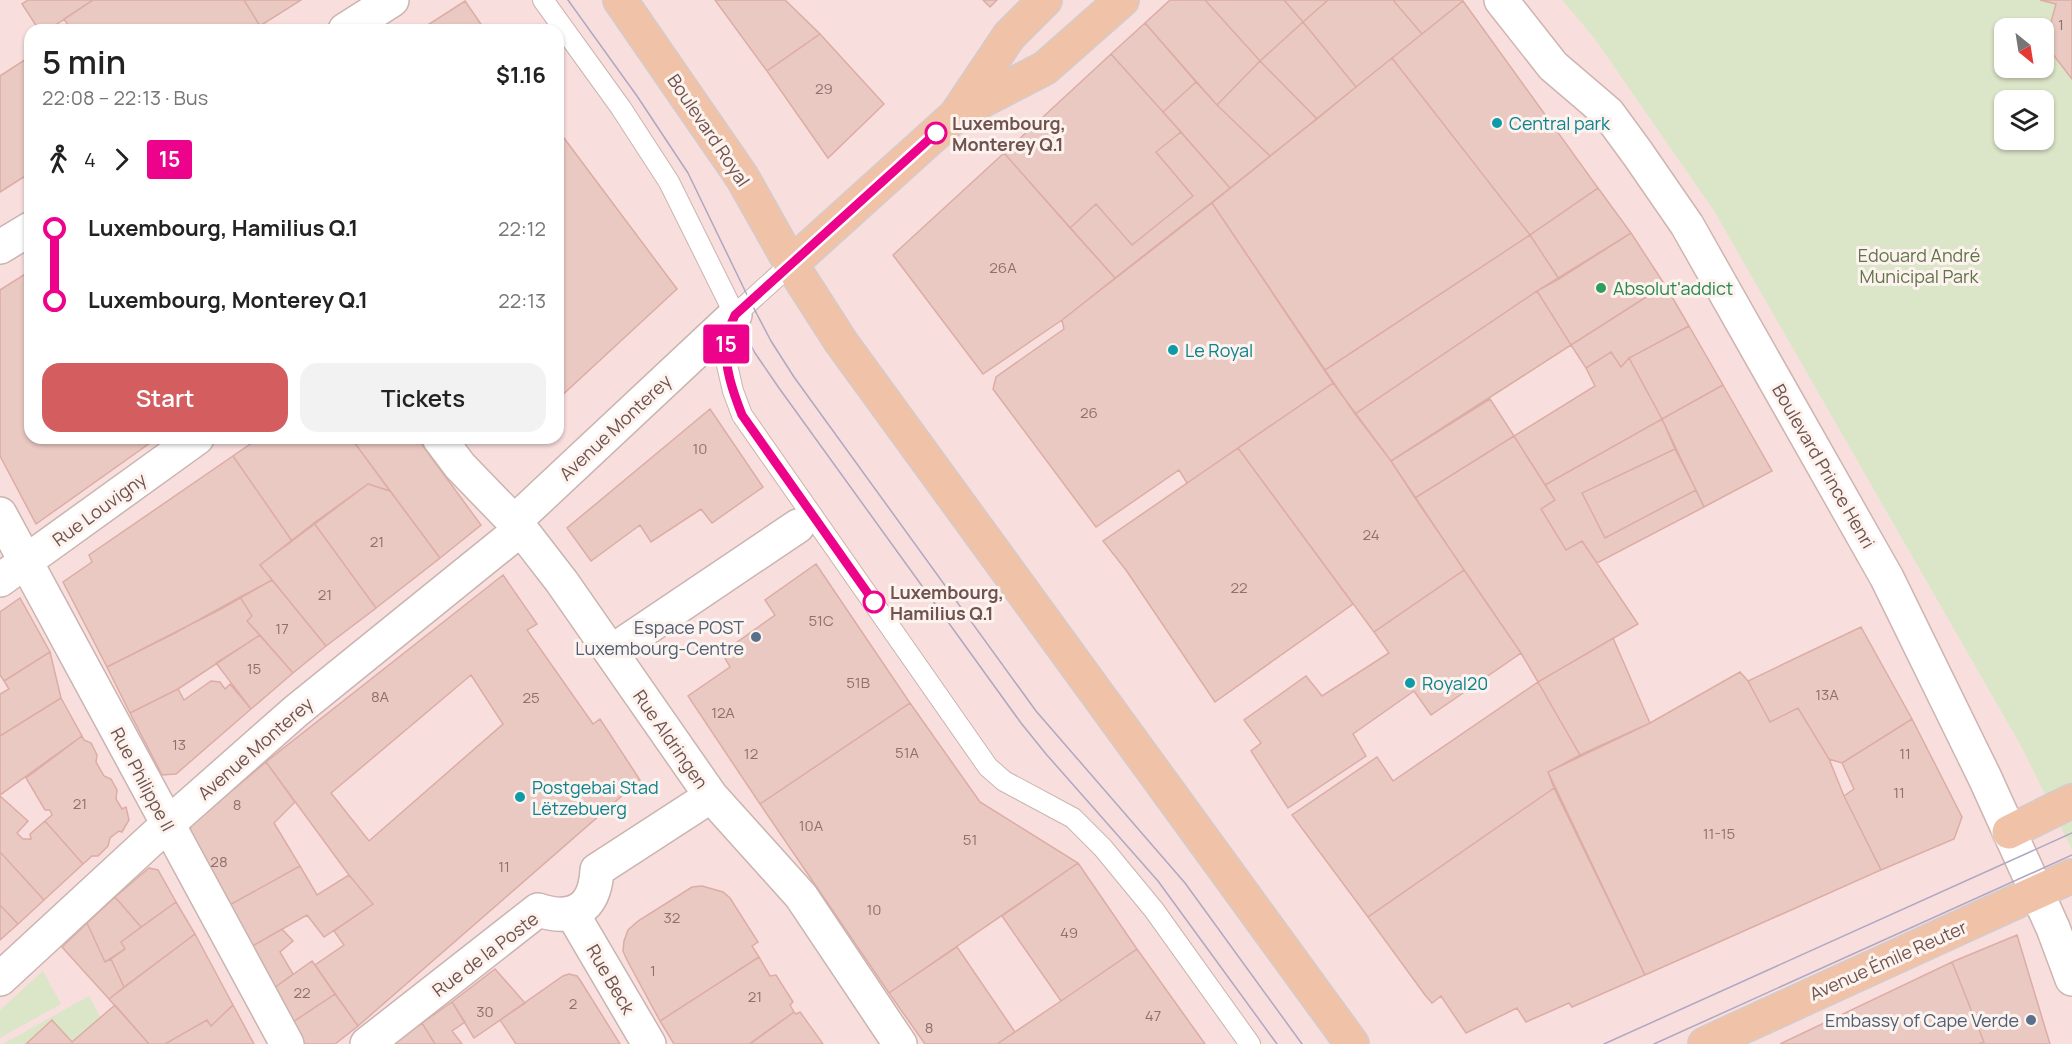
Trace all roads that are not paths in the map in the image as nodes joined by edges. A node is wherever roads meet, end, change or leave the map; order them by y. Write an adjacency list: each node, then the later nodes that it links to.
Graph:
1 (392, 0): 7 (street)
2 (543, 0): 8 (lane)
3 (620, 0): 14 (main road, Boulevard Royal)
4 (1122, 0): 10 (main road, Avenue Monterey)
5 (1501, 0): 27 (street, Boulevard Prince Henri)
6 (1045, 1): 10 (main road, Avenue Monterey); 11 (main road, Avenue Monterey)
7 (354, 24)
8 (560, 24)
9 (564, 29): 15 (lane)
10 (1079, 38): 11 (main road, Avenue Monterey)
11 (956, 115): 14 (main road, Avenue Monterey)
12 (24, 232): 13 (street)
13 (0, 247)
14 (791, 264): 15 (lane, Avenue Monterey); 38 (main road, Boulevard Royal)
15 (735, 315): 19 (street, Avenue Monterey); 37 (lane)
16 (189, 444): 21 (street, Rue Louvigny)
17 (444, 444): 19 (street, Rue Aldringen)
18 (0, 514): 21 (street, Rue Philippe II)
19 (518, 525): 23 (street, Rue Aldringen); 26 (street, Avenue Monterey)
20 (798, 526): 23 (street)
21 (26, 562): 22 (street, Rue Louvigny); 26 (street, Rue Philippe II)
22 (0, 580)
23 (611, 652): 24 (street, Rue Aldringen)
24 (711, 796): 30 (street); 36 (street, Rue Aldringen)
25 (2072, 801): 27 (main road)
26 (168, 824): 31 (street, Avenue Monterey); 33 (street, Rue Philippe II)
27 (2010, 832): 29 (street, Boulevard Prince Henri)
28 (2072, 876): 29 (main road, Avenue Émile Reuter)
29 (2037, 892): 32 (street, Boulevard Prince Henri); 39 (main road, Avenue Émile Reuter)
30 (573, 913): 34 (street, Rue de la Poste); 35 (street, Rue Beck)
31 (0, 979)
32 (2072, 979)
33 (286, 1044)
34 (367, 1044)
35 (649, 1044)
36 (900, 1044)
37 (1250, 1044)
38 (1352, 1044)
39 (1705, 1044)

